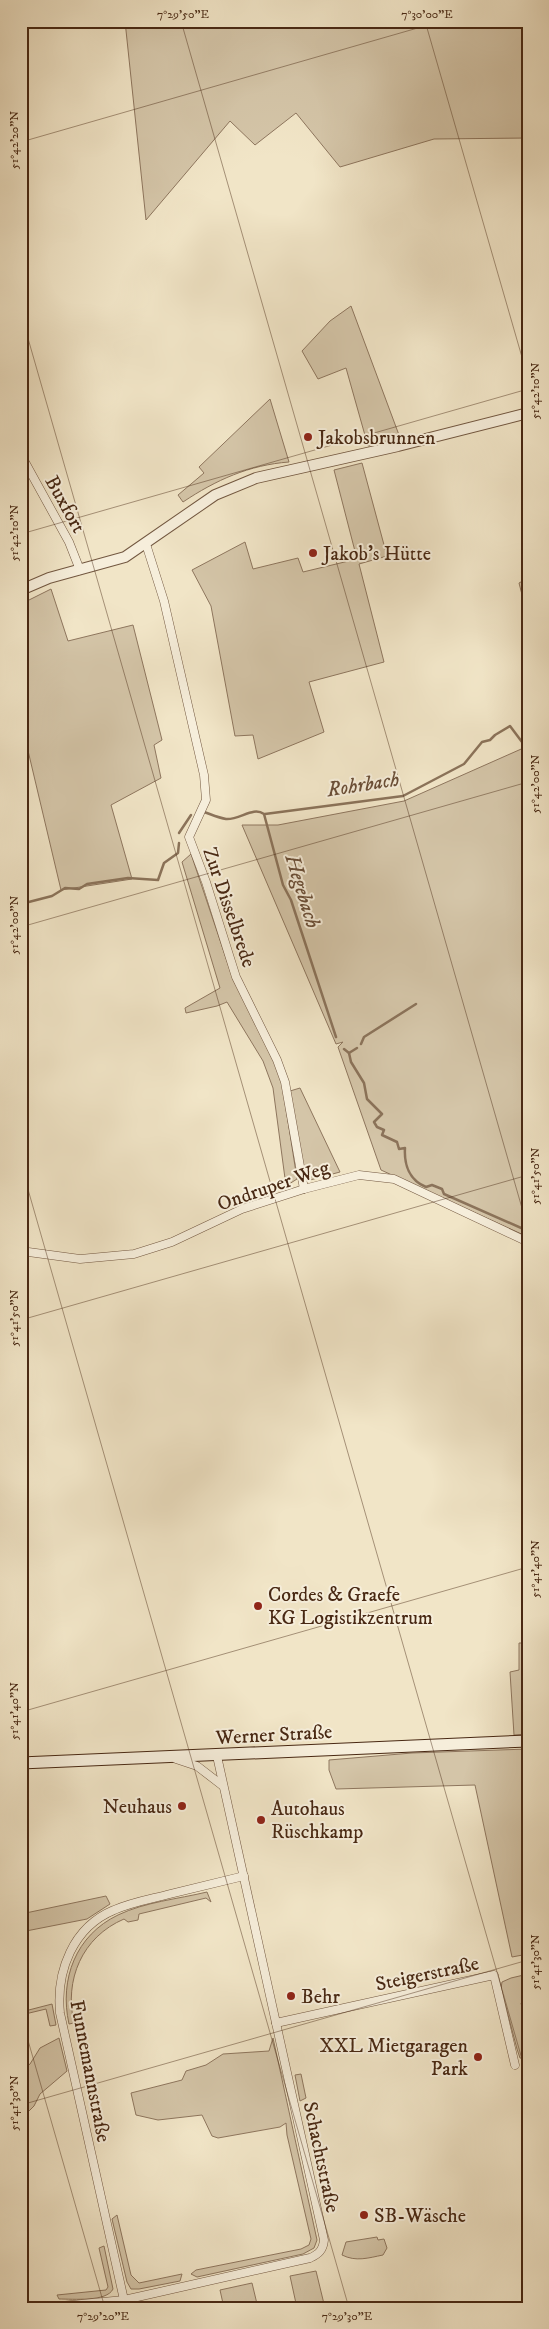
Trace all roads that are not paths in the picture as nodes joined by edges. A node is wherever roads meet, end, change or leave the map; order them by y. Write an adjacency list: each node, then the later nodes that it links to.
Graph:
1 (528, 413): 3 (street)
2 (21, 455): 4 (street, Buxfort)
3 (146, 544): 4 (street); 6 (street, Zur Disselbrede)
4 (80, 570): 5 (street)
5 (21, 590)
6 (304, 1189): 7 (street, Ondruper Weg); 8 (street, Ondruper Weg)
7 (528, 1242)
8 (21, 1250)
9 (528, 1741): 10 (main road, Werner Straße)
10 (217, 1756): 11 (main road, Werner Straße); 13 (street, Schachtstraße)
11 (173, 1758): 12 (main road, Werner Straße); 13 (street)
12 (21, 1763)
13 (223, 1786): 14 (street, Schachtstraße)
14 (244, 1876): 15 (street, Schachtstraße); 17 (street, Funnemannstraße)
15 (276, 2023): 16 (street, Steigerstraße); 17 (street, Schachtstraße)
16 (515, 2065)
17 (124, 2300): 18 (street, Schachtstraße)
18 (39, 2308)

